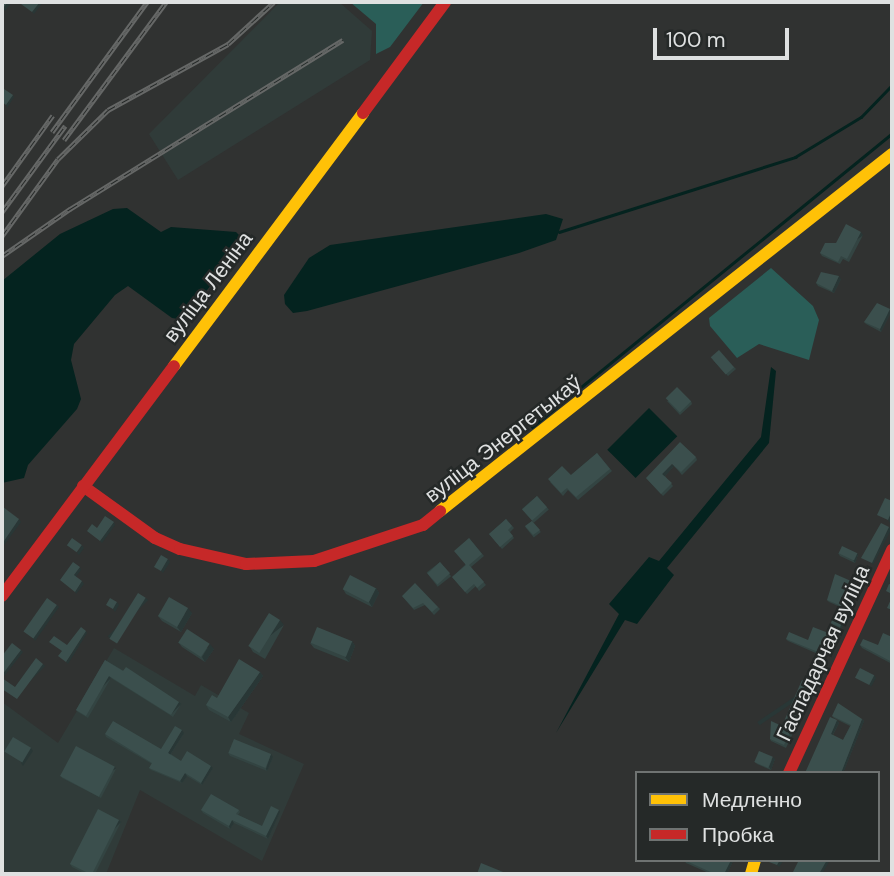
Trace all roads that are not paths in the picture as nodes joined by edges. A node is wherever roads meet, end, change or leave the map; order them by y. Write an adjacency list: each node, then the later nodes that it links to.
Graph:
1 (445, 2): 3 (street, вуліца Леніна)
2 (892, 154): 3 (street, вуліца Энергетыкаў)
3 (83, 486): 5 (street, вуліца Леніна)
4 (892, 550): 6 (street, Гаспадарчая вуліца)
5 (2, 596)
6 (790, 771)

